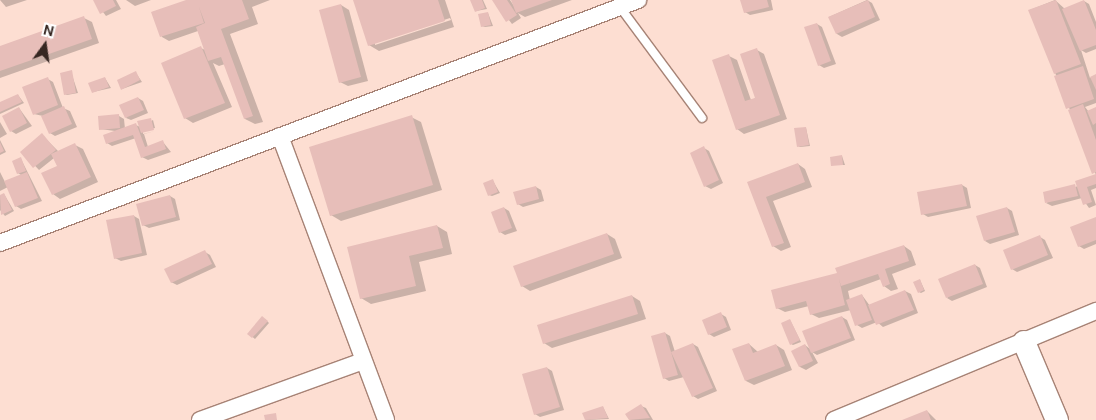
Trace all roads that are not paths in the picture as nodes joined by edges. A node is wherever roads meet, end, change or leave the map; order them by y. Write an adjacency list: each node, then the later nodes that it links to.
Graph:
1 (638, 0): 2 (street)
2 (620, 7): 3 (lane); 4 (street)
3 (702, 118)
4 (280, 136): 5 (street); 8 (street)
5 (0, 243)
6 (1096, 311): 7 (street)
7 (1024, 342): 11 (street); 12 (street)
8 (363, 361): 9 (street); 10 (street)
9 (200, 420)
10 (386, 420)
11 (834, 420)
12 (1057, 420)

